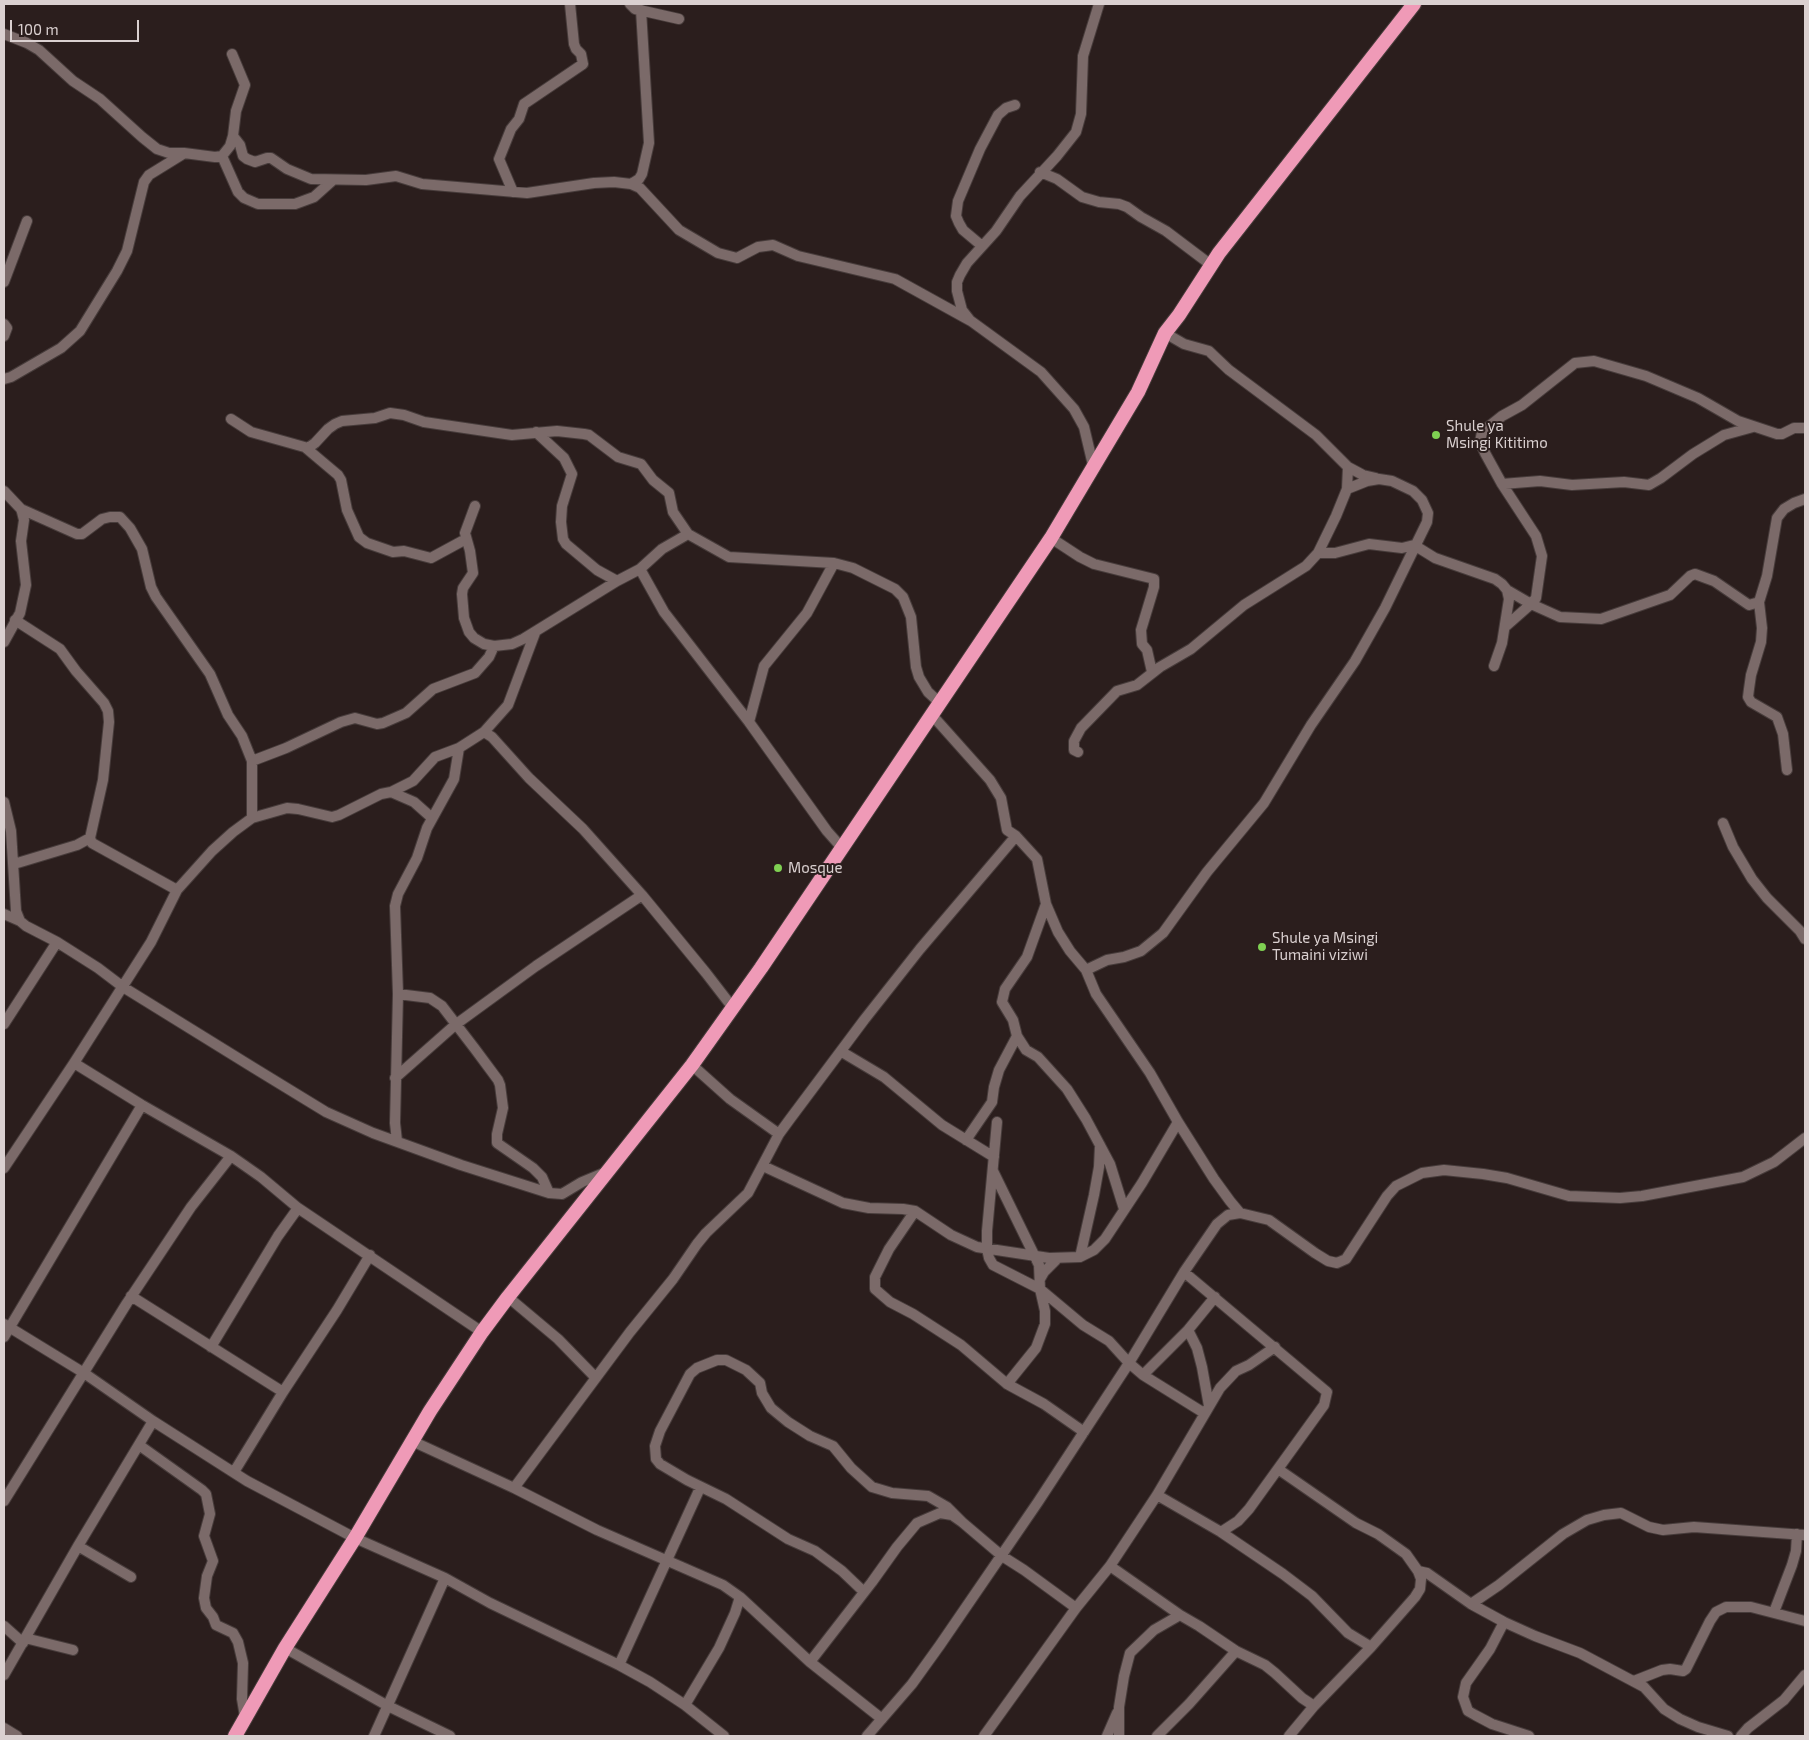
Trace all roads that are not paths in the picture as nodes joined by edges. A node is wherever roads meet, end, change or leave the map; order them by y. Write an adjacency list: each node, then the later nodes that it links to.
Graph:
1 (570, 4): 16 (street)
2 (630, 4): 5 (street)
3 (1099, 4): 13 (street)
4 (1411, 5): 19 (highway)
5 (641, 10): 6 (street); 15 (street)
6 (678, 19)
7 (4, 34): 11 (street)
8 (232, 54): 10 (street)
9 (1016, 106): 18 (street)
10 (233, 136): 12 (street); 14 (street)
11 (184, 153): 12 (street); 25 (street)
12 (222, 156): 14 (street)
13 (1040, 172): 18 (street); 19 (street)
14 (333, 180): 16 (street)
15 (630, 184): 16 (street); 21 (street)
16 (514, 192)
17 (27, 221): 20 (street)
18 (982, 246): 21 (street)
19 (1211, 265): 23 (highway)
20 (4, 282)
21 (971, 321): 31 (street)
22 (4, 324): 24 (street)
23 (1165, 333): 31 (highway); 32 (street)
24 (4, 336)
25 (4, 379)
26 (231, 419): 30 (street)
27 (1753, 427): 28 (street); 34 (street); 34 (street)
28 (1805, 428)
29 (536, 432): 30 (street); 40 (street); 47 (street)
30 (306, 448): 42 (street)
31 (1093, 465): 41 (highway)
32 (1348, 466): 33 (street); 35 (street)
33 (1379, 479): 35 (street); 43 (street)
34 (1502, 484): 50 (street)
35 (1347, 489): 44 (street)
36 (4, 490): 39 (street)
37 (1805, 499): 49 (street)
38 (475, 506): 42 (street)
39 (21, 509): 51 (street); 64 (street)
40 (688, 534): 45 (street); 46 (street)
41 (1051, 538): 58 (street); 59 (highway)
42 (466, 539): 56 (street)
43 (1414, 544): 44 (street); 48 (street); 81 (street)
44 (1318, 553): 58 (street)
45 (834, 563): 59 (street); 60 (street)
46 (640, 569): 47 (street); 60 (street)
47 (617, 581): 54 (street)
48 (1507, 590): 50 (street); 52 (street)
49 (1759, 602): 50 (street); 65 (street)
50 (1531, 604): 52 (street)
51 (15, 620): 53 (street); 72 (street)
52 (1506, 626): 57 (street)
53 (6, 631): 55 (street)
54 (534, 633): 56 (street); 61 (street)
55 (4, 642)
56 (494, 646): 64 (street)
57 (1494, 666)
58 (1152, 672): 63 (street)
59 (936, 709): 71 (street); 73 (highway)
60 (749, 722): 73 (street)
61 (484, 732): 62 (street); 76 (street)
62 (459, 748): 66 (street); 69 (street)
63 (1078, 752)
64 (252, 761): 68 (street)
65 (1788, 770)
66 (391, 792): 68 (street); 69 (street)
67 (4, 802): 74 (street)
68 (252, 818): 75 (street)
69 (432, 818): 83 (street)
70 (1723, 823): 79 (street)
71 (1016, 836): 77 (street); 88 (street)
72 (90, 838): 74 (street); 75 (street)
73 (842, 848): 84 (highway)
74 (14, 864): 78 (street)
75 (177, 890): 82 (street)
76 (642, 895): 84 (street); 86 (street)
77 (1046, 904): 81 (street); 87 (street)
78 (9, 918): 80 (street)
79 (1805, 939)
80 (57, 942): 82 (street); 85 (street)
81 (1086, 970): 94 (street)
82 (123, 987): 89 (street); 98 (street)
83 (398, 994): 86 (street); 91 (street)
84 (732, 1008): 90 (highway)
85 (4, 1024)
86 (456, 1025): 91 (street); 106 (street)
87 (1017, 1036): 97 (street); 99 (street)
88 (842, 1052): 95 (street); 97 (street)
89 (74, 1063): 92 (street); 103 (street)
90 (692, 1065): 95 (street); 105 (highway)
91 (395, 1078): 98 (street)
92 (142, 1105): 100 (street); 121 (street)
93 (997, 1122): 101 (street)
94 (1178, 1122): 108 (street); 110 (street)
95 (779, 1134): 102 (street)
96 (1805, 1138): 110 (street)
97 (966, 1140): 101 (street)
98 (397, 1141): 106 (street)
99 (1100, 1145): 108 (street); 114 (street)
100 (231, 1156): 107 (street); 118 (street)
101 (994, 1156): 104 (street)
102 (763, 1166): 109 (street); 129 (street)
103 (4, 1168)
104 (992, 1170): 111 (street); 112 (street)
105 (609, 1171): 106 (street); 120 (highway)
106 (549, 1193)
107 (298, 1208): 113 (street); 124 (street)
108 (1124, 1209): 114 (street)
109 (915, 1211): 111 (street); 130 (street)
110 (1240, 1213): 116 (street)
111 (987, 1249): 112 (street); 117 (street)
112 (1035, 1254): 115 (street); 117 (street)
113 (370, 1255): 123 (street); 131 (street)
114 (1080, 1257): 115 (street)
115 (1058, 1258): 117 (street)
116 (1184, 1272): 119 (street); 126 (street)
117 (1040, 1284): 126 (street); 130 (street)
118 (131, 1296): 124 (street); 127 (street)
119 (1215, 1297): 122 (street); 125 (street)
120 (508, 1298): 123 (highway); 129 (street)
121 (6, 1330): 127 (street)
122 (1188, 1330): 128 (street); 132 (street)
123 (482, 1332): 135 (highway)
124 (211, 1347): 131 (street)
125 (1275, 1347): 132 (street); 137 (street)
126 (1129, 1363): 128 (street); 134 (street)
127 (84, 1373): 133 (street); 142 (street)
128 (1143, 1375): 132 (street)
129 (596, 1378): 139 (street)
130 (1007, 1384): 134 (street)
131 (283, 1392): 138 (street)
132 (1207, 1409): 141 (street)
133 (153, 1421): 136 (street); 138 (street)
134 (1084, 1432): 148 (street)
135 (412, 1441): 139 (street); 146 (highway)
136 (139, 1445): 147 (street); 177 (street)
137 (1278, 1468): 144 (street); 151 (street)
138 (234, 1472): 146 (street)
139 (514, 1488): 149 (street)
140 (700, 1488): 143 (street); 149 (street); 154 (street)
141 (1157, 1494): 144 (street); 150 (street)
142 (4, 1501)
143 (962, 1522): 148 (street); 154 (street)
144 (1221, 1532): 165 (street)
145 (1801, 1534): 156 (street); 158 (street)
146 (355, 1538): 153 (street); 164 (highway)
147 (78, 1546): 152 (street); 163 (street)
148 (1002, 1556): 157 (street); 178 (street)
149 (667, 1561): 155 (street); 169 (street)
150 (1110, 1566): 157 (street); 159 (street)
151 (1418, 1571): 156 (street); 165 (street)
152 (131, 1577)
153 (445, 1578): 169 (street); 174 (street)
154 (864, 1592): 168 (street)
155 (740, 1597): 168 (street); 173 (street)
156 (1471, 1604): 161 (street)
157 (1076, 1608): 187 (street)
158 (1774, 1612): 160 (street); 172 (street)
159 (1180, 1615): 167 (street); 176 (street)
160 (1805, 1621)
161 (1504, 1622): 172 (street); 192 (street)
162 (4, 1626): 163 (street)
163 (24, 1641): 166 (street); 171 (street)
164 (285, 1648): 174 (street); 177 (highway)
165 (1371, 1648): 175 (street)
166 (73, 1650)
167 (1236, 1651): 175 (street); 190 (street)
168 (810, 1662): 178 (street)
169 (619, 1665): 173 (street)
170 (1805, 1674): 195 (street)
171 (4, 1675)
172 (1634, 1681): 179 (street)
173 (685, 1705): 186 (street)
174 (388, 1706): 184 (street); 185 (street)
175 (1314, 1706): 191 (street)
176 (1120, 1707): 188 (street); 189 (street)
177 (245, 1717): 183 (highway)
178 (882, 1719): 181 (street)
179 (1698, 1727): 193 (street); 194 (street)
180 (4, 1728): 182 (street)
181 (872, 1735)
182 (17, 1736)
183 (235, 1736)
184 (374, 1736)
185 (450, 1736)
186 (724, 1736)
187 (984, 1736)
188 (1107, 1736)
189 (1119, 1736)
190 (1156, 1736)
191 (1289, 1736)
192 (1529, 1736)
193 (1691, 1736)
194 (1728, 1736)
195 (1741, 1736)

